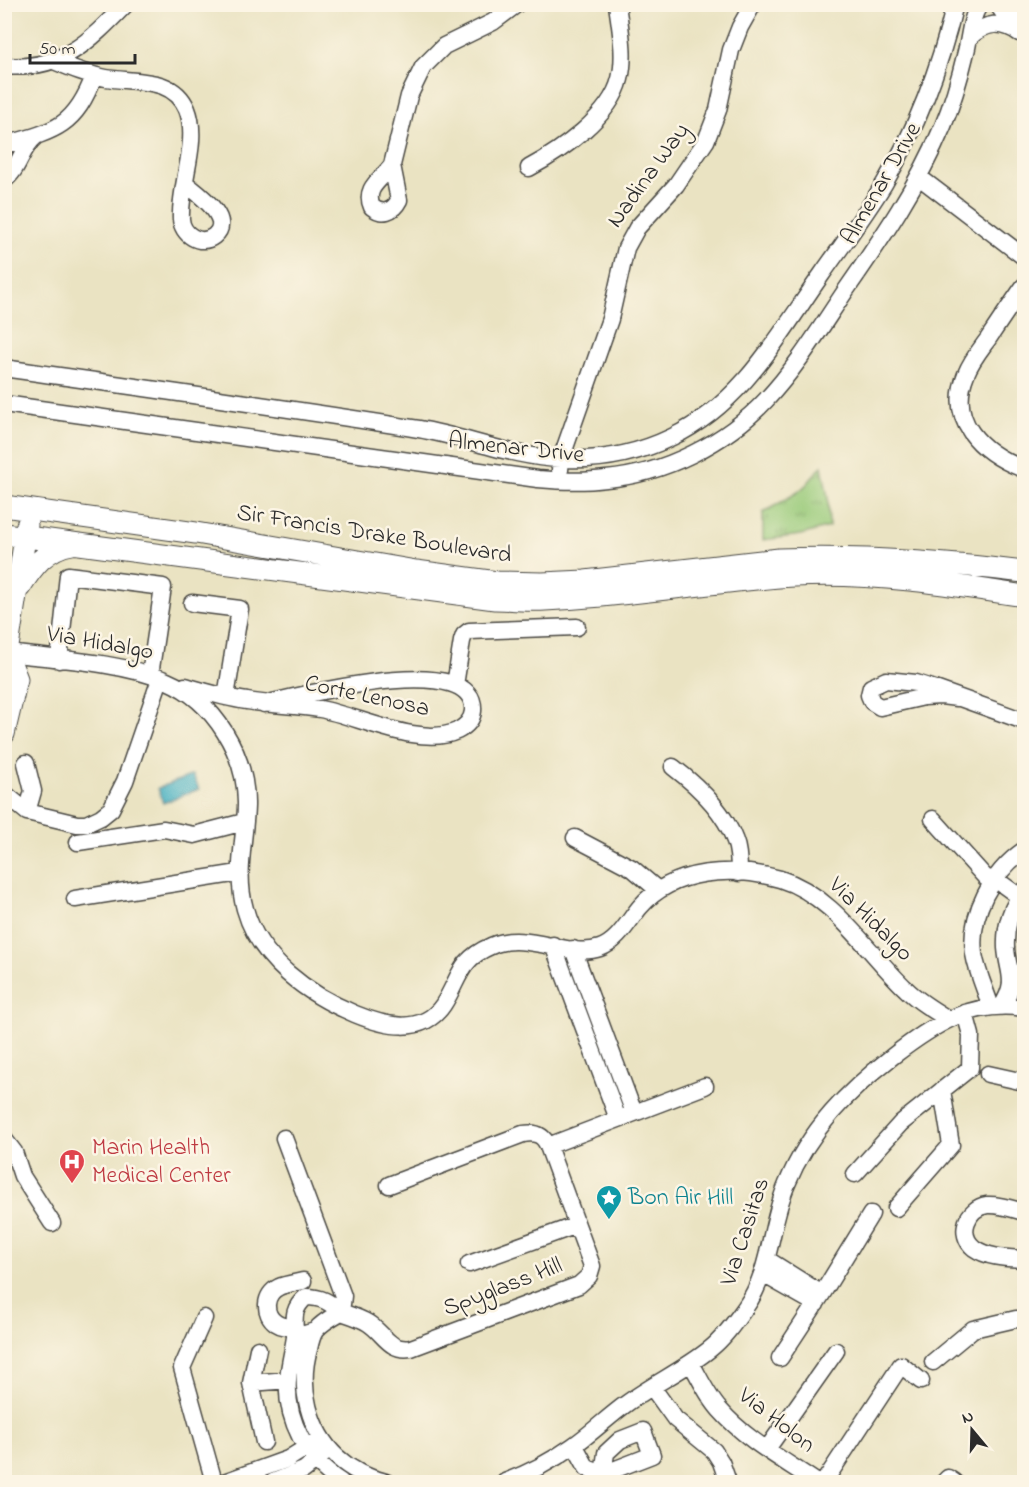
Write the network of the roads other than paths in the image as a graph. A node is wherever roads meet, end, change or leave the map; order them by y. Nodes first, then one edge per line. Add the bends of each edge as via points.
1 (126, 4) edge
2 (518, 4) edge
3 (616, 4) edge
4 (753, 4) edge
5 (955, 4) edge
6 (980, 4) edge
7 (997, 4) edge
8 (1015, 4) edge
9 (1024, 15) edge
10 (1022, 37) edge
11 (969, 38) junction
12 (54, 61) junction
13 (4, 66) edge
14 (94, 76) junction
15 (34, 137) junction
16 (4, 145) edge
17 (392, 165) dead end
18 (529, 168) dead end
19 (919, 177) junction
20 (4, 180) edge
21 (185, 183) dead end
22 (1024, 257) edge
23 (1024, 286) edge
24 (4, 368) edge
25 (4, 404) edge
26 (561, 459) junction
27 (1021, 468) dead end
28 (558, 480) junction
29 (4, 506) edge
30 (29, 509) junction
31 (15, 535) edge
32 (78, 544) junction
33 (1024, 572) edge
34 (16, 593) junction
35 (1024, 596) edge
36 (192, 603) dead end
37 (577, 627) dead end
38 (6, 654) edge
39 (59, 660) junction
40 (159, 678) junction
41 (455, 685) junction
42 (9, 694) edge
43 (226, 697) junction
44 (957, 698) dead end
45 (264, 704) junction
46 (1024, 721) edge
47 (4, 734) edge
48 (26, 763) dead end
49 (673, 767) dead end
50 (4, 793) edge
51 (27, 812) junction
52 (933, 819) dead end
53 (244, 822) junction
54 (574, 838) dead end
55 (78, 842) dead end
56 (1024, 850) edge
57 (239, 873) junction
58 (739, 873) junction
59 (995, 879) junction
60 (658, 890) junction
61 (1022, 894) edge
62 (75, 899) dead end
63 (553, 945) junction
64 (573, 949) junction
65 (1011, 968) junction
66 (1024, 987) edge
67 (997, 1006) junction
68 (1024, 1008) edge
69 (965, 1012) junction
70 (948, 1019) junction
71 (988, 1074) dead end
72 (1024, 1082) edge
73 (705, 1086) dead end
74 (942, 1090) junction
75 (634, 1113) junction
76 (618, 1119) junction
77 (284, 1138) dead end
78 (4, 1139) edge
79 (548, 1146) junction
80 (855, 1174) dead end
81 (389, 1185) dead end
82 (896, 1208) dead end
83 (1024, 1212) edge
84 (871, 1214) dead end
85 (52, 1223) dead end
86 (577, 1225) junction
87 (1024, 1259) edge
88 (469, 1264) dead end
89 (766, 1267) junction
90 (303, 1281) dead end
91 (819, 1299) junction
92 (341, 1312) junction
93 (204, 1318) dead end
94 (1024, 1320) edge
95 (315, 1331) junction
96 (295, 1332) junction
97 (258, 1349) dead end
98 (836, 1351) dead end
99 (780, 1358) dead end
100 (933, 1362) dead end
101 (691, 1363) junction
102 (288, 1380) junction
103 (921, 1382) dead end
104 (251, 1383) junction
105 (652, 1387) junction
106 (264, 1442) dead end
107 (325, 1444) junction
108 (574, 1446) junction
109 (767, 1449) junction
110 (311, 1455) junction
111 (603, 1474) dead end
112 (214, 1482) edge
113 (224, 1482) edge
114 (273, 1482) edge
115 (340, 1482) edge
116 (386, 1482) edge
117 (505, 1482) edge
118 (728, 1482) edge
119 (816, 1482) edge
120 (824, 1482) edge
121 (944, 1482) edge
122 (954, 1482) edge

1 - 12 street via 87,42
2 - 17 street via 493,22 451,42 427,62 409,96
3 - 18 street via 622,65 613,97 575,136
4 - 26 street, Nadina Way via 730,50 718,110 706,141 676,185 637,228 626,248 610,319
5 - 26 street, Almenar Drive via 926,99 885,182 747,380 712,413 663,441 615,456
6 - 11 street, Almenar Drive
7 - 10 street
8 - 9 street
10 - 11 street via 998,23
11 - 19 street, Almenar Drive via 949,111
12 - 13 street
12 - 14 street
14 - 15 street via 76,113
14 - 21 street via 157,83 179,96 188,112 190,129
15 - 16 street
15 - 20 street
19 - 22 street
19 - 28 street, Almenar Drive via 889,228 795,365 745,420 701,449 657,468 607,479
23 - 27 street via 969,368 961,399 966,422 978,442
24 - 26 street, Almenar Drive via 416,428 528,456
25 - 28 street, Almenar Drive
26 - 28 street, Nadina Way
29 - 30 main road, Sir Francis Drake Boulevard
30 - 31 main road
30 - 33 main road, Sir Francis Drake Boulevard via 497,582 585,581 825,557
31 - 32 main road, Sir Francis Drake Boulevard
31 - 34 main road
32 - 34 main road via 64,545 45,555
32 - 35 main road, Sir Francis Drake Boulevard via 495,599 586,598 741,580 827,576 916,580
34 - 38 main road
36 - 43 street via 240,609
37 - 41 street via 469,631 462,641
38 - 39 street, Via Hidalgo
38 - 42 main road via 17,679
39 - 40 street, Via Hidalgo via 126,669
39 - 40 street via 68,575 163,587
40 - 43 street, Corte Lenosa
40 - 51 street via 126,781 111,809 87,824
40 - 53 street, Via Hidalgo via 202,703 228,739 245,783
41 - 45 street, Corte Lenosa via 423,679 391,680
41 - 45 street, Corte Lenosa via 471,698 474,709 466,726 441,735 415,734 322,710
42 - 47 main road
43 - 45 street, Corte Lenosa
44 - 46 street
48 - 51 street via 33,790
49 - 58 street via 704,793 731,830
50 - 51 street
52 - 59 street via 986,878
53 - 55 street via 194,835 164,829
53 - 57 street, Via Hidalgo
54 - 60 street via 632,868
56 - 59 street
57 - 62 street
57 - 63 street, Via Hidalgo via 245,911 253,931 280,966 328,1001 375,1022 413,1025 430,1018 443,1005 468,961 495,944 512,941
58 - 60 street, Via Hidalgo via 694,875
58 - 70 street, Via Hidalgo via 779,879 816,896 907,990
59 - 61 street
59 - 67 street via 980,907 974,951 977,968
60 - 64 street, Via Hidalgo via 609,943 598,949
61 - 65 street via 1007,930
63 - 64 street, Via Hidalgo
63 - 76 street
64 - 75 street
65 - 66 street
65 - 67 street via 1011,984
67 - 68 street, Via Casitas
67 - 69 street, Via Casitas
69 - 70 street, Via Casitas
69 - 74 street via 971,1035 970,1068
70 - 89 street, Via Casitas via 866,1077 820,1127 802,1152 786,1186
71 - 72 street
73 - 75 street
74 - 80 street via 901,1123
74 - 82 street via 951,1145
75 - 76 street
76 - 79 street
77 - 92 street via 342,1296
78 - 85 street via 14,1152 21,1176
79 - 81 street via 538,1134 523,1134
79 - 86 street, Spyglass Hill
83 - 87 street via 992,1205 982,1207 970,1215 965,1228 976,1249 992,1256
84 - 91 street
86 - 88 street
86 - 92 street, Spyglass Hill via 592,1266 583,1283 411,1348 401,1350 393,1346 367,1322
89 - 91 street
89 - 101 street, Via Casitas via 748,1305 730,1329
90 - 96 street via 279,1287 267,1302 271,1318
91 - 99 street
92 - 95 street
92 - 96 street, Spyglass Hill via 328,1301 306,1296 297,1304
93 - 112 street via 182,1368
94 - 100 street via 973,1329
95 - 96 street
95 - 107 street via 305,1365 306,1388 311,1416
96 - 102 street
97 - 104 street
98 - 109 street
101 - 105 street, Via Casitas
101 - 109 street, Via Holon via 718,1408
102 - 104 street
102 - 110 street via 293,1419
103 - 120 street via 901,1365
104 - 106 street
105 - 108 street, Via Casitas
105 - 118 street via 675,1419 714,1450
107 - 110 street
107 - 116 street via 346,1465
108 - 111 street via 587,1468
108 - 117 street, Via Casitas
109 - 119 street, Via Holon
110 - 113 street
110 - 114 street via 298,1473
110 - 115 street
121 - 122 street via 948,1478

